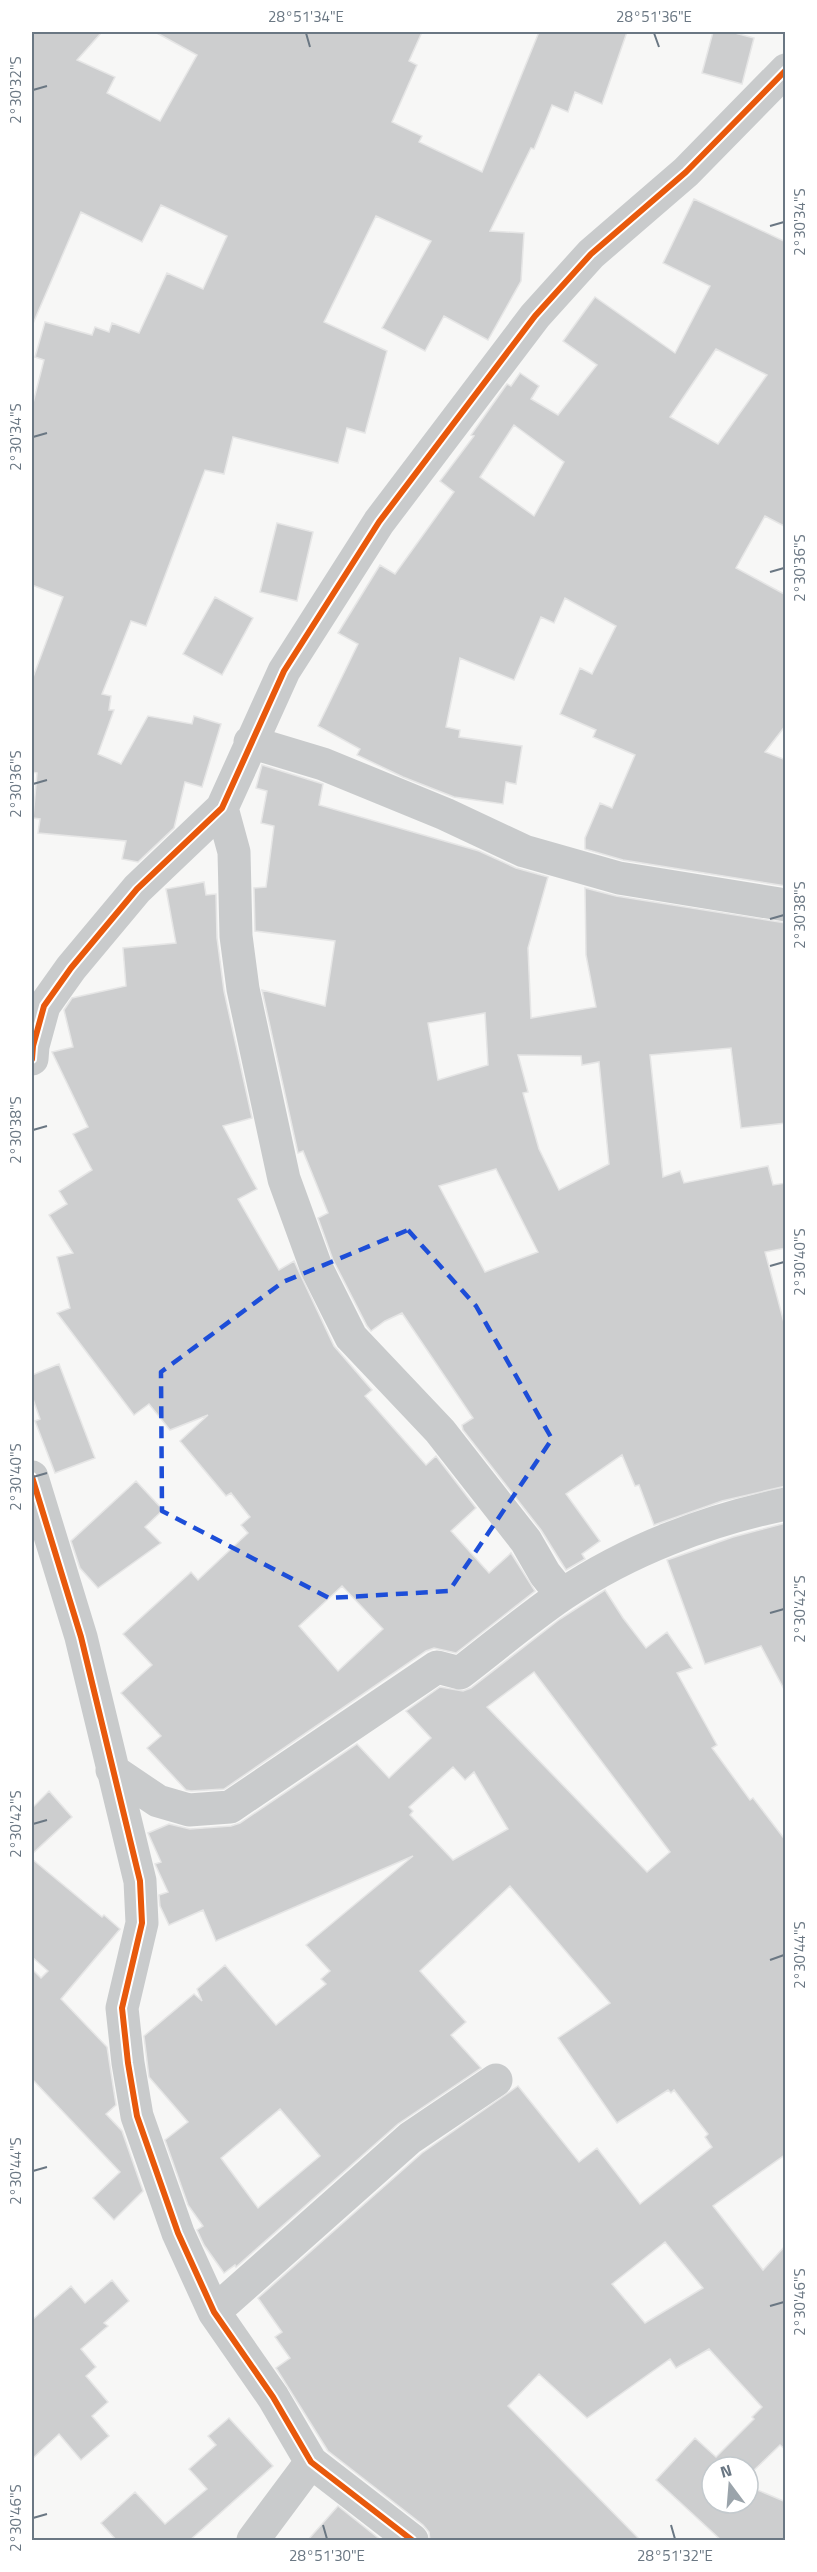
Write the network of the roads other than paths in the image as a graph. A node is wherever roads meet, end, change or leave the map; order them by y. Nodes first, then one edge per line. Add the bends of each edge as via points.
1 (786, 70) edge
2 (250, 742) junction
3 (222, 808) junction
4 (786, 905) edge
5 (32, 1059) edge
6 (32, 1477) edge
7 (786, 1504) edge
8 (562, 1595) junction
9 (112, 1770) junction
10 (496, 2080) dead end
11 (214, 2312) junction
12 (311, 2462) junction
13 (253, 2541) edge
14 (412, 2541) edge

1 - 2 street via 686,172 591,254 535,316 379,522 284,671
2 - 3 street
2 - 4 street via 323,764 524,851 619,878
3 - 5 street via 137,889 71,968 44,1006
3 - 8 street via 234,852 243,989 284,1179 316,1268 351,1337 440,1431 526,1541
6 - 9 street via 81,1637
7 - 8 street via 696,1528 604,1569
8 - 9 street via 460,1672 437,1666 230,1807 189,1810 158,1801
9 - 11 street via 140,1881 142,1923 122,2008 137,2116 178,2233
10 - 11 street via 410,2138
11 - 12 street via 273,2397
12 - 13 street
12 - 14 street

